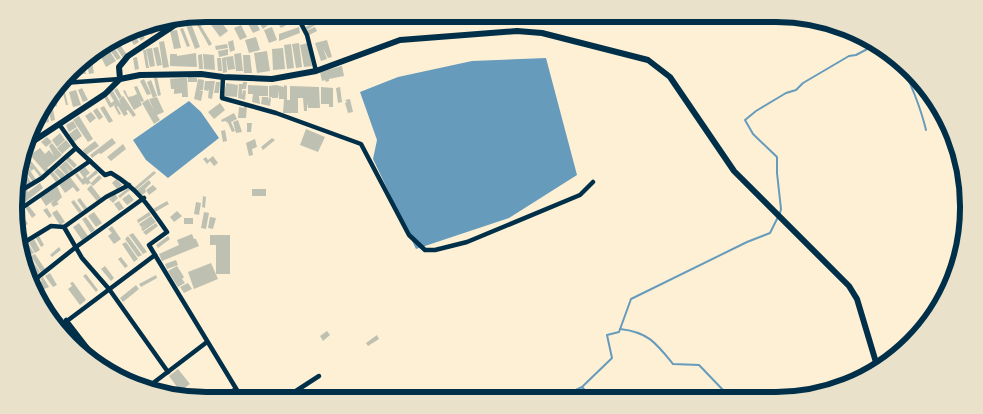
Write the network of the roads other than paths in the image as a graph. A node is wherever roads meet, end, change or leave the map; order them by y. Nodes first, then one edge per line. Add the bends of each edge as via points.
1 (300, 22) edge
2 (174, 25) edge
3 (316, 71) junction
4 (223, 77) junction
5 (120, 78) junction
6 (72, 81) edge
7 (58, 124) junction
8 (36, 139) edge
9 (76, 148) junction
10 (90, 161) junction
11 (593, 182) dead end
12 (129, 185) junction
13 (23, 189) edge
14 (144, 198) junction
15 (22, 208) edge
16 (64, 227) junction
17 (26, 241) edge
18 (76, 247) junction
19 (155, 255) junction
20 (37, 278) edge
21 (109, 289) junction
22 (66, 320) junction
23 (63, 323) edge
24 (207, 342) junction
25 (87, 348) edge
26 (876, 362) edge
27 (168, 372) junction
28 (319, 376) dead end
29 (153, 383) edge
30 (236, 389) junction
31 (231, 392) edge
32 (238, 392) edge
33 (294, 392) edge

1 - 3 street
2 - 5 main road via 128,56 119,67
3 - 4 main road via 272,79
3 - 26 main road via 400,40 516,31 542,33 648,60 670,77 734,171 849,286 857,299
4 - 5 main road via 201,74
4 - 11 street via 222,98 276,113 361,144 409,235 425,250 467,242 580,195
5 - 6 street
5 - 7 main road via 105,94
7 - 8 main road
7 - 9 street
9 - 10 street
9 - 13 street via 42,178
10 - 12 street via 105,175 110,173
10 - 15 street
12 - 14 street
12 - 16 street
14 - 18 street
14 - 19 street via 167,232 149,245
16 - 17 street via 51,226
16 - 18 street
18 - 20 street
18 - 21 street
19 - 21 street
19 - 24 street
21 - 22 street
21 - 27 street
22 - 23 street
22 - 25 street
24 - 27 street
24 - 30 street
27 - 29 street
28 - 33 street
30 - 31 street
30 - 32 street

